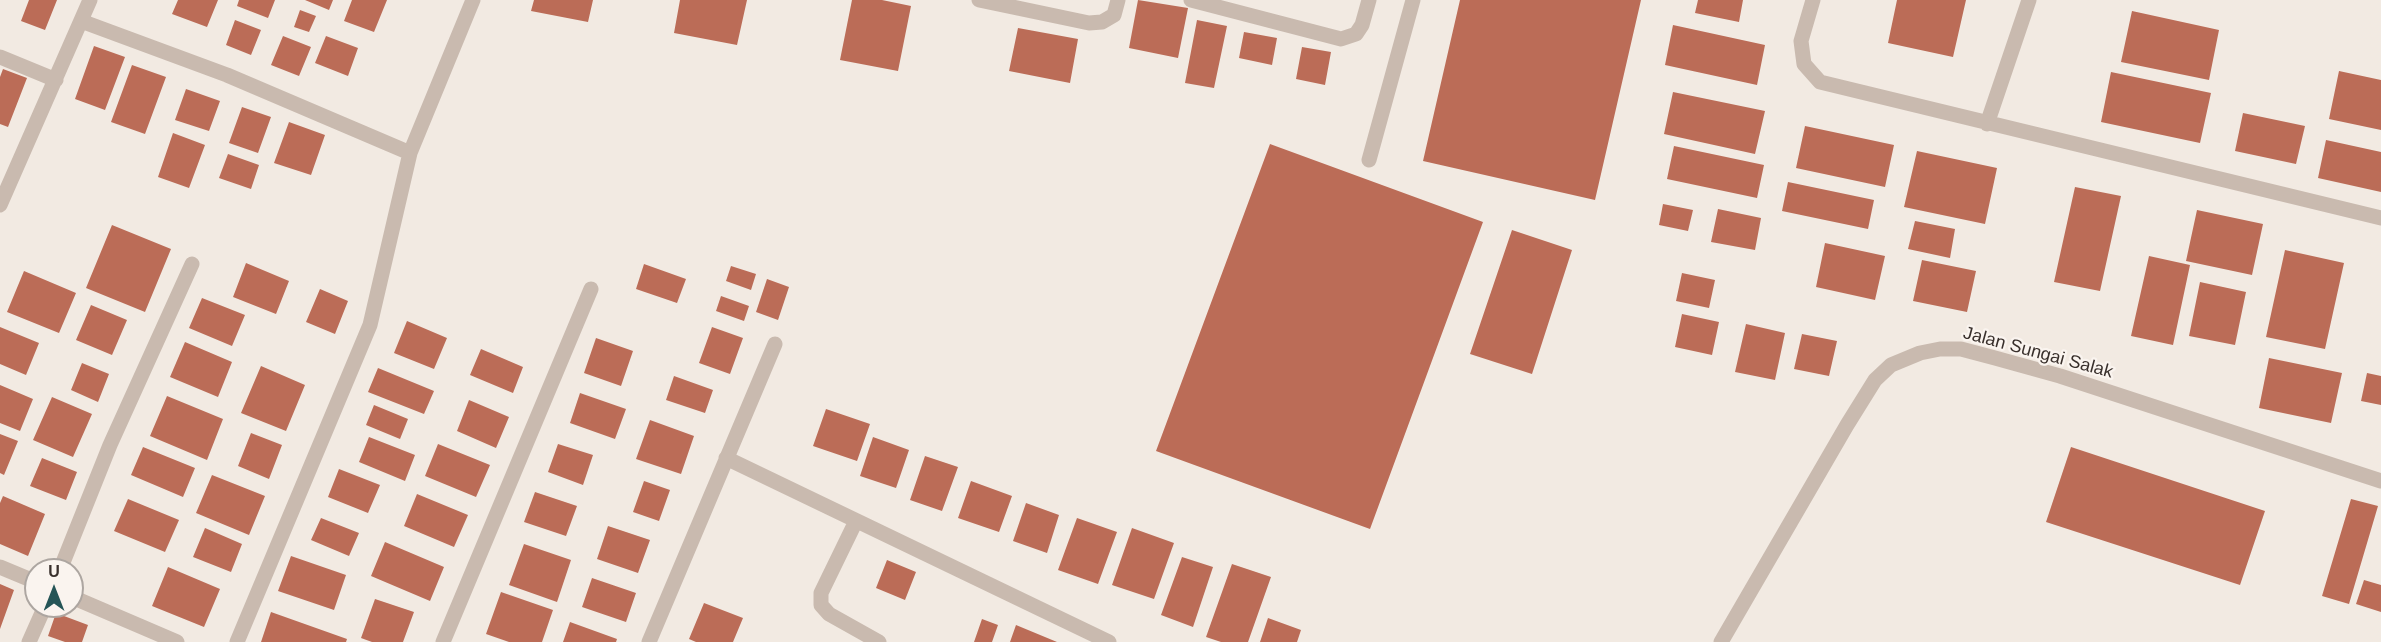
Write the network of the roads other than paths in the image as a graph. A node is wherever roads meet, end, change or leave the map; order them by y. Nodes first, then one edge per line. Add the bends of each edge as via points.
1 (90, 0) edge
2 (473, 0) edge
3 (979, 0) edge
4 (1118, 0) edge
5 (1191, 0) edge
6 (1369, 0) edge
7 (1413, 0) edge
8 (1813, 0) edge
9 (2029, 0) edge
10 (81, 21) junction
11 (0, 57) edge
12 (56, 81) junction
13 (1987, 124) junction
14 (410, 153) junction
15 (1369, 160) dead end
16 (0, 205) edge
17 (2381, 218) edge
18 (192, 264) dead end
19 (591, 289) dead end
20 (774, 344) dead end
21 (726, 458) junction
22 (2381, 481) edge
23 (856, 521) junction
24 (65, 558) edge
25 (0, 567) edge
26 (24, 577) edge
27 (84, 602) edge
28 (40, 618) edge
29 (29, 642) edge
30 (177, 642) edge
31 (237, 642) edge
32 (443, 642) edge
33 (649, 642) edge
34 (879, 642) edge
35 (1109, 642) edge
36 (1721, 642) edge

1 - 10 street
2 - 14 street
3 - 4 street via 1089,23 1102,22 1114,15
5 - 6 street via 1341,39 1356,34
7 - 15 street
8 - 13 street via 1801,41 1804,64 1820,82
9 - 13 street
10 - 12 street
10 - 14 street via 227,75
11 - 12 street
12 - 16 street
13 - 17 street
14 - 31 street via 370,325
18 - 24 street via 110,446
19 - 32 street
20 - 21 street
21 - 23 street
21 - 33 street
22 - 36 street, Jalan Sungai Salak via 2060,376 1961,349 1920,353 1891,365 1875,380
23 - 34 street via 821,592 821,605 829,614
23 - 35 street
25 - 26 street
27 - 30 street
28 - 29 street

